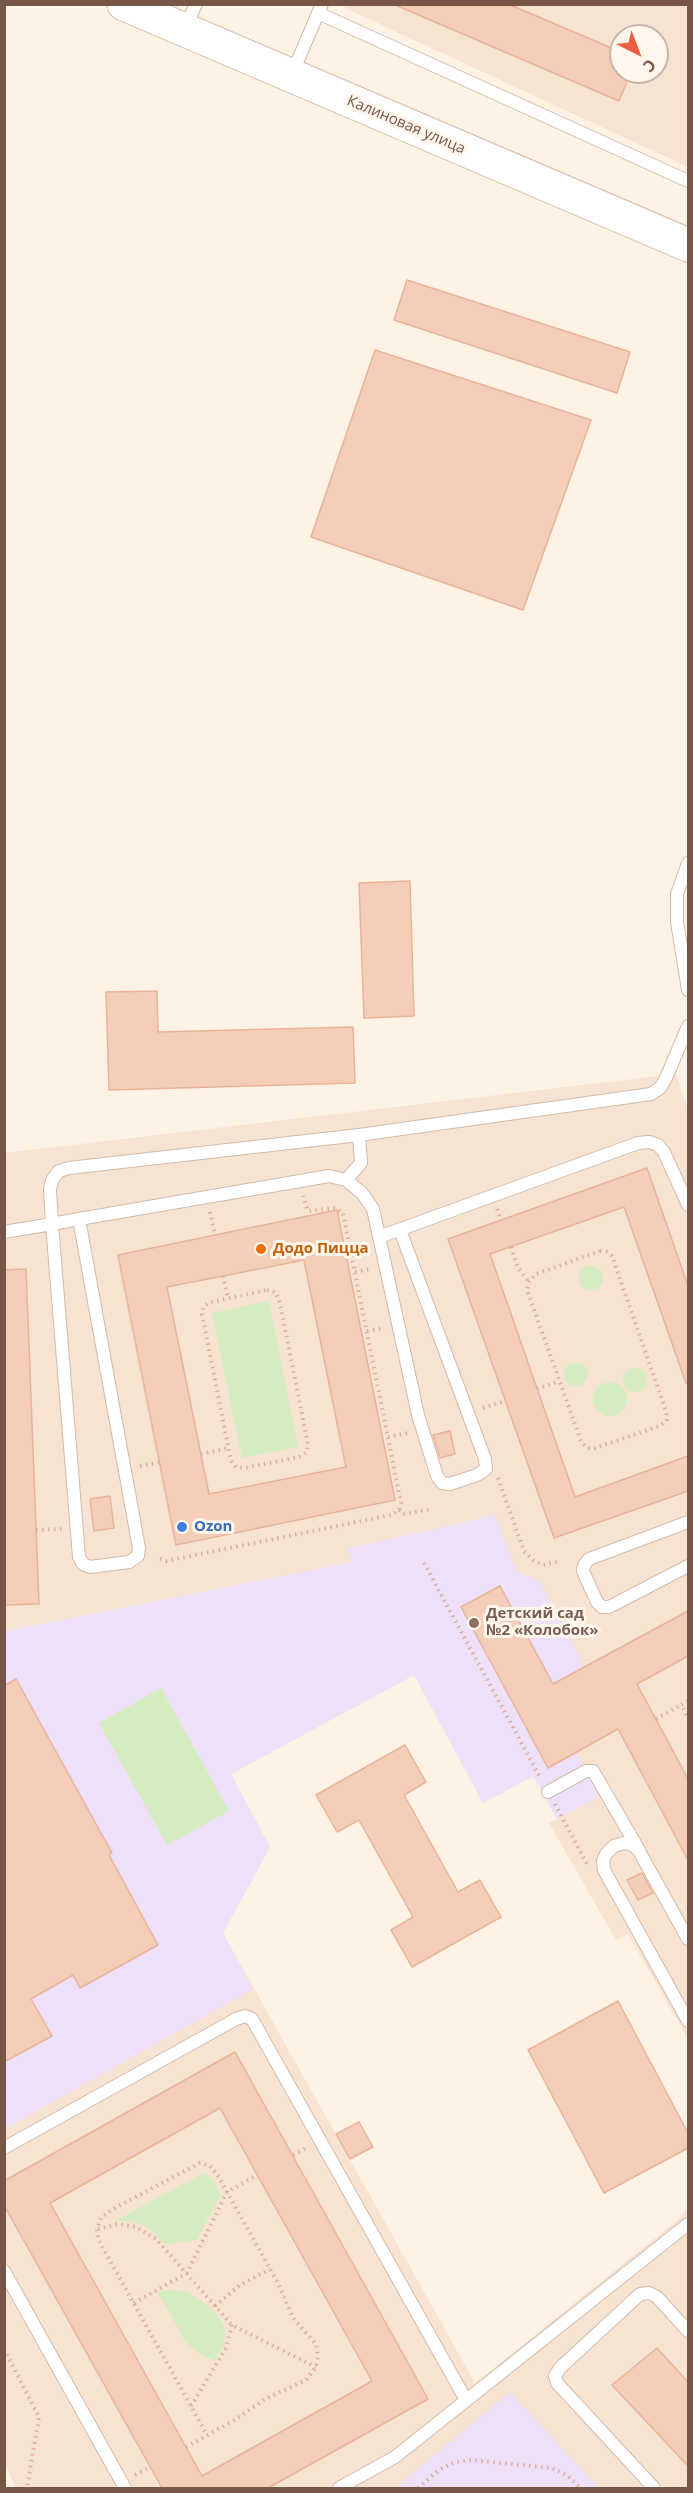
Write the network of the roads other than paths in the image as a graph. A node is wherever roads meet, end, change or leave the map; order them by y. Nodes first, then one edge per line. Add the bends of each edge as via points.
1 (124, 4) edge
2 (320, 9) edge
3 (190, 17) edge
4 (291, 75) junction
5 (688, 181) edge
6 (688, 245) edge
7 (688, 863) edge
8 (688, 990) edge
9 (688, 1026) edge
10 (359, 1135) junction
11 (346, 1180) junction
12 (688, 1205) edge
13 (79, 1219) junction
14 (52, 1224) junction
15 (400, 1230) junction
16 (4, 1232) edge
17 (379, 1237) junction
18 (688, 1522) edge
19 (688, 1566) edge
20 (548, 1792) road end
21 (639, 1851) junction
22 (688, 1940) edge
23 (688, 2021) edge
24 (4, 2148) edge
25 (688, 2224) edge
26 (4, 2271) edge
27 (688, 2331) edge
28 (466, 2400) junction
29 (125, 2488) edge
30 (339, 2488) edge
31 (654, 2488) edge

1 - 3 street, Калиновая улица
2 - 4 lane
2 - 5 lane
3 - 4 street, Калиновая улица
4 - 6 street, Калиновая улица
7 - 8 lane via 677,894 677,922
9 - 10 lane via 666,1078 651,1094
10 - 11 lane via 361,1163
10 - 14 lane via 69,1168 59,1171 52,1180
11 - 13 lane via 329,1176
11 - 17 lane via 373,1209
12 - 15 lane via 664,1152 649,1142
13 - 14 lane
13 - 14 lane via 137,1536 138,1556 129,1562 90,1567 79,1557
14 - 16 lane
15 - 17 lane
15 - 17 lane via 485,1459 486,1468 477,1475 450,1484 442,1483 437,1476 418,1415
18 - 19 lane via 589,1559 583,1571 597,1602 609,1607
20 - 21 lane via 586,1771 594,1771
21 - 22 lane
21 - 23 lane via 624,1843 614,1846 603,1861
24 - 28 lane via 236,2019 252,2019
25 - 28 lane
26 - 29 lane
27 - 31 lane via 657,2297 640,2294 555,2376 557,2383
28 - 30 lane via 395,2457

